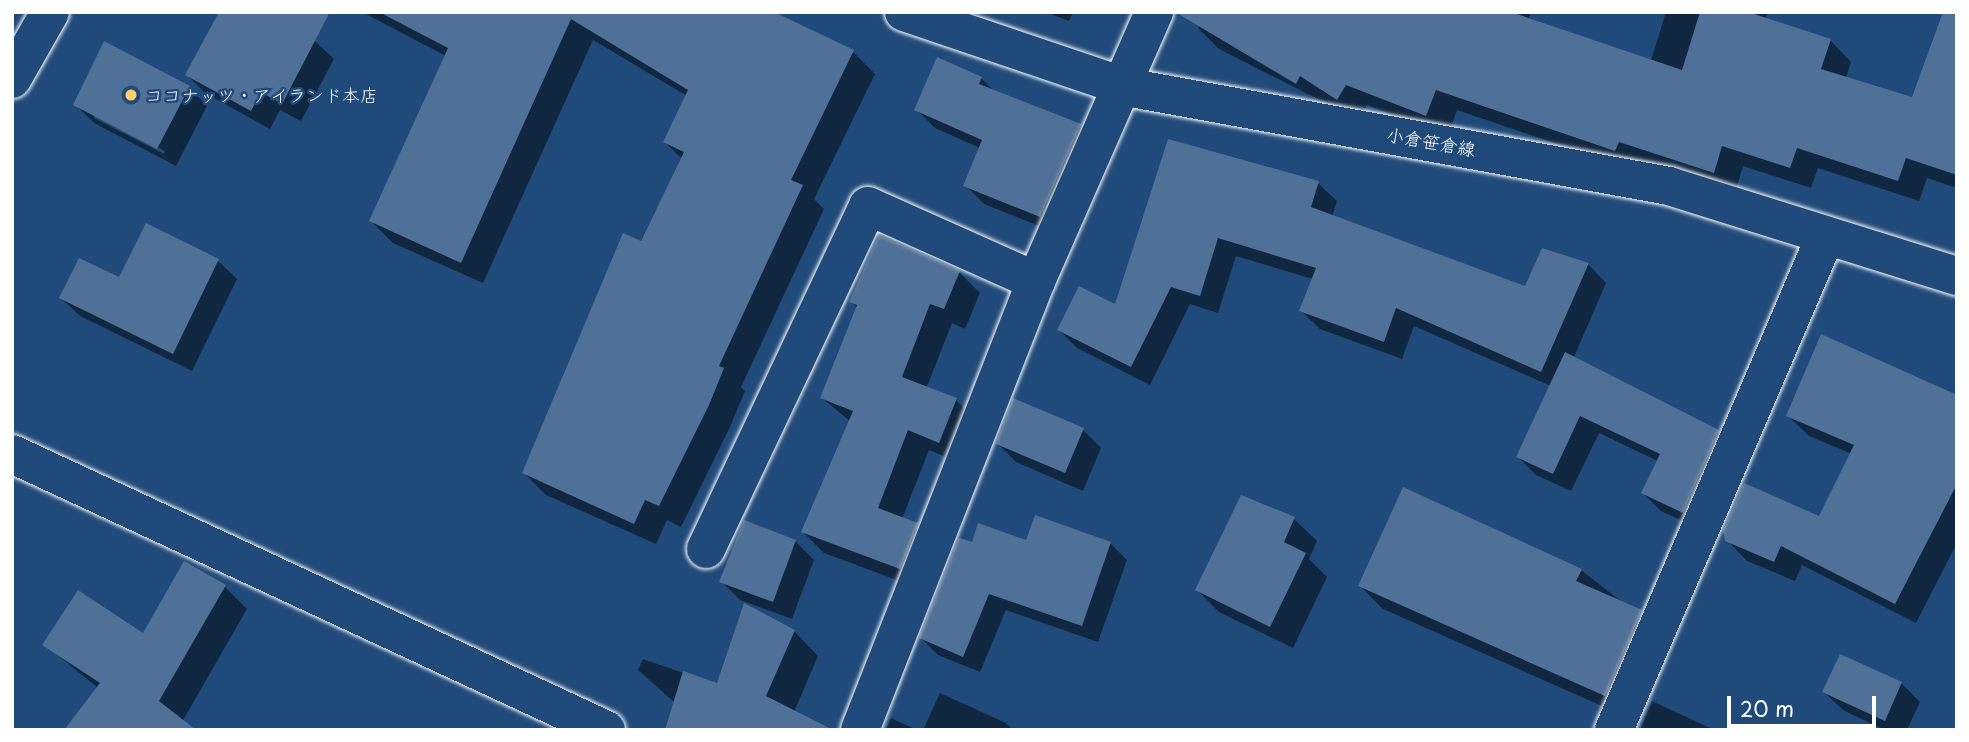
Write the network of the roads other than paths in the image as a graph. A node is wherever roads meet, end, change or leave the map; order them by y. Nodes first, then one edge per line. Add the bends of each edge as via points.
1 (50, 12) edge
2 (904, 12) edge
3 (1154, 12) edge
4 (12, 79) edge
5 (1126, 87) junction
6 (1826, 235) junction
7 (1957, 275) edge
8 (1036, 281) junction
9 (12, 454) edge
10 (706, 549) dead end
11 (606, 730) edge
12 (860, 730) edge
13 (1614, 730) edge

1 - 4 main road
2 - 5 main road, 小倉笹倉線
3 - 5 main road
5 - 6 main road, 小倉笹倉線 via 1669,186
5 - 8 main road
6 - 7 main road, 小倉笹倉線
6 - 13 main road
8 - 10 main road via 867,206
8 - 12 main road
9 - 11 main road

